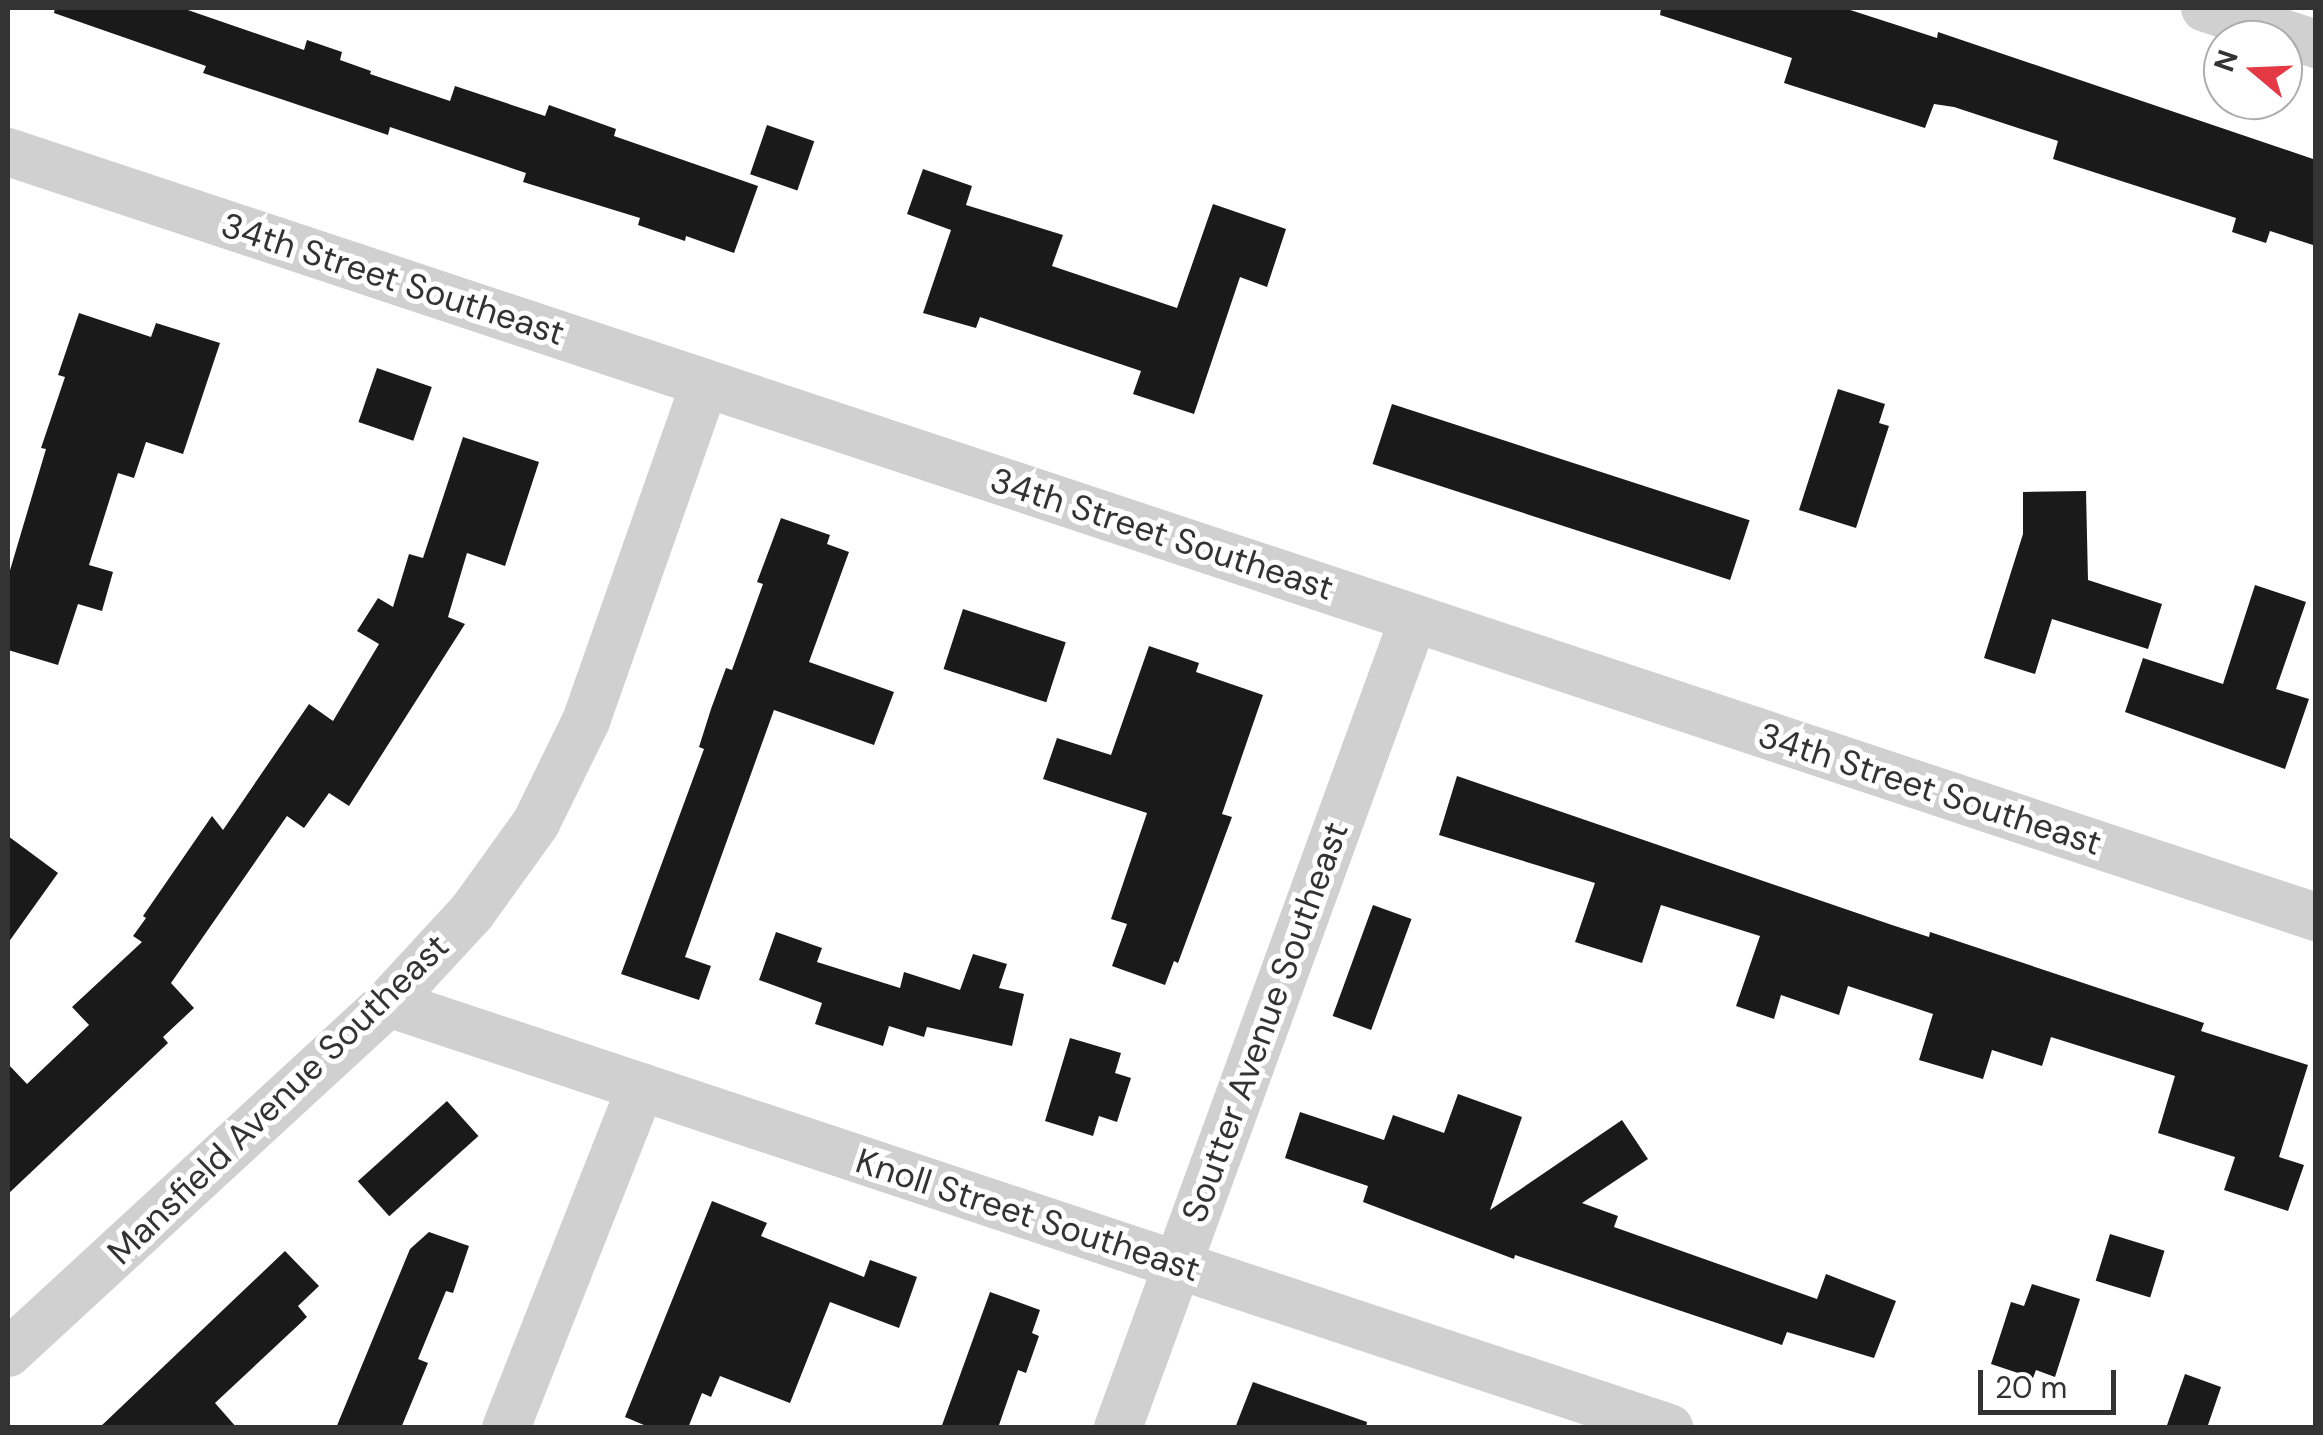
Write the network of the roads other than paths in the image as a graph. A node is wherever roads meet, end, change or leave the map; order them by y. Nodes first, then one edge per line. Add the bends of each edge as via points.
1 (2204, 8) edge
2 (2316, 44) edge
3 (8, 152) edge
4 (705, 383) junction
5 (1414, 618) junction
6 (2316, 916) edge
7 (388, 1003) junction
8 (642, 1087) junction
9 (1176, 1263) junction
10 (8, 1353) edge
11 (506, 1428) edge
12 (1118, 1428) edge
13 (1668, 1428) edge

1 - 2 street
3 - 4 street, 34th Street Southeast
4 - 5 street, 34th Street Southeast
4 - 7 street, Mansfield Avenue Southeast via 586,720 536,823 472,912
5 - 6 street, 34th Street Southeast
5 - 9 street, Soutter Avenue Southeast
7 - 8 street, Knoll Street Southeast
7 - 10 street, Mansfield Avenue Southeast
8 - 9 street, Knoll Street Southeast
8 - 11 street
9 - 12 street, Soutter Avenue Southeast
9 - 13 street, Knoll Street Southeast

